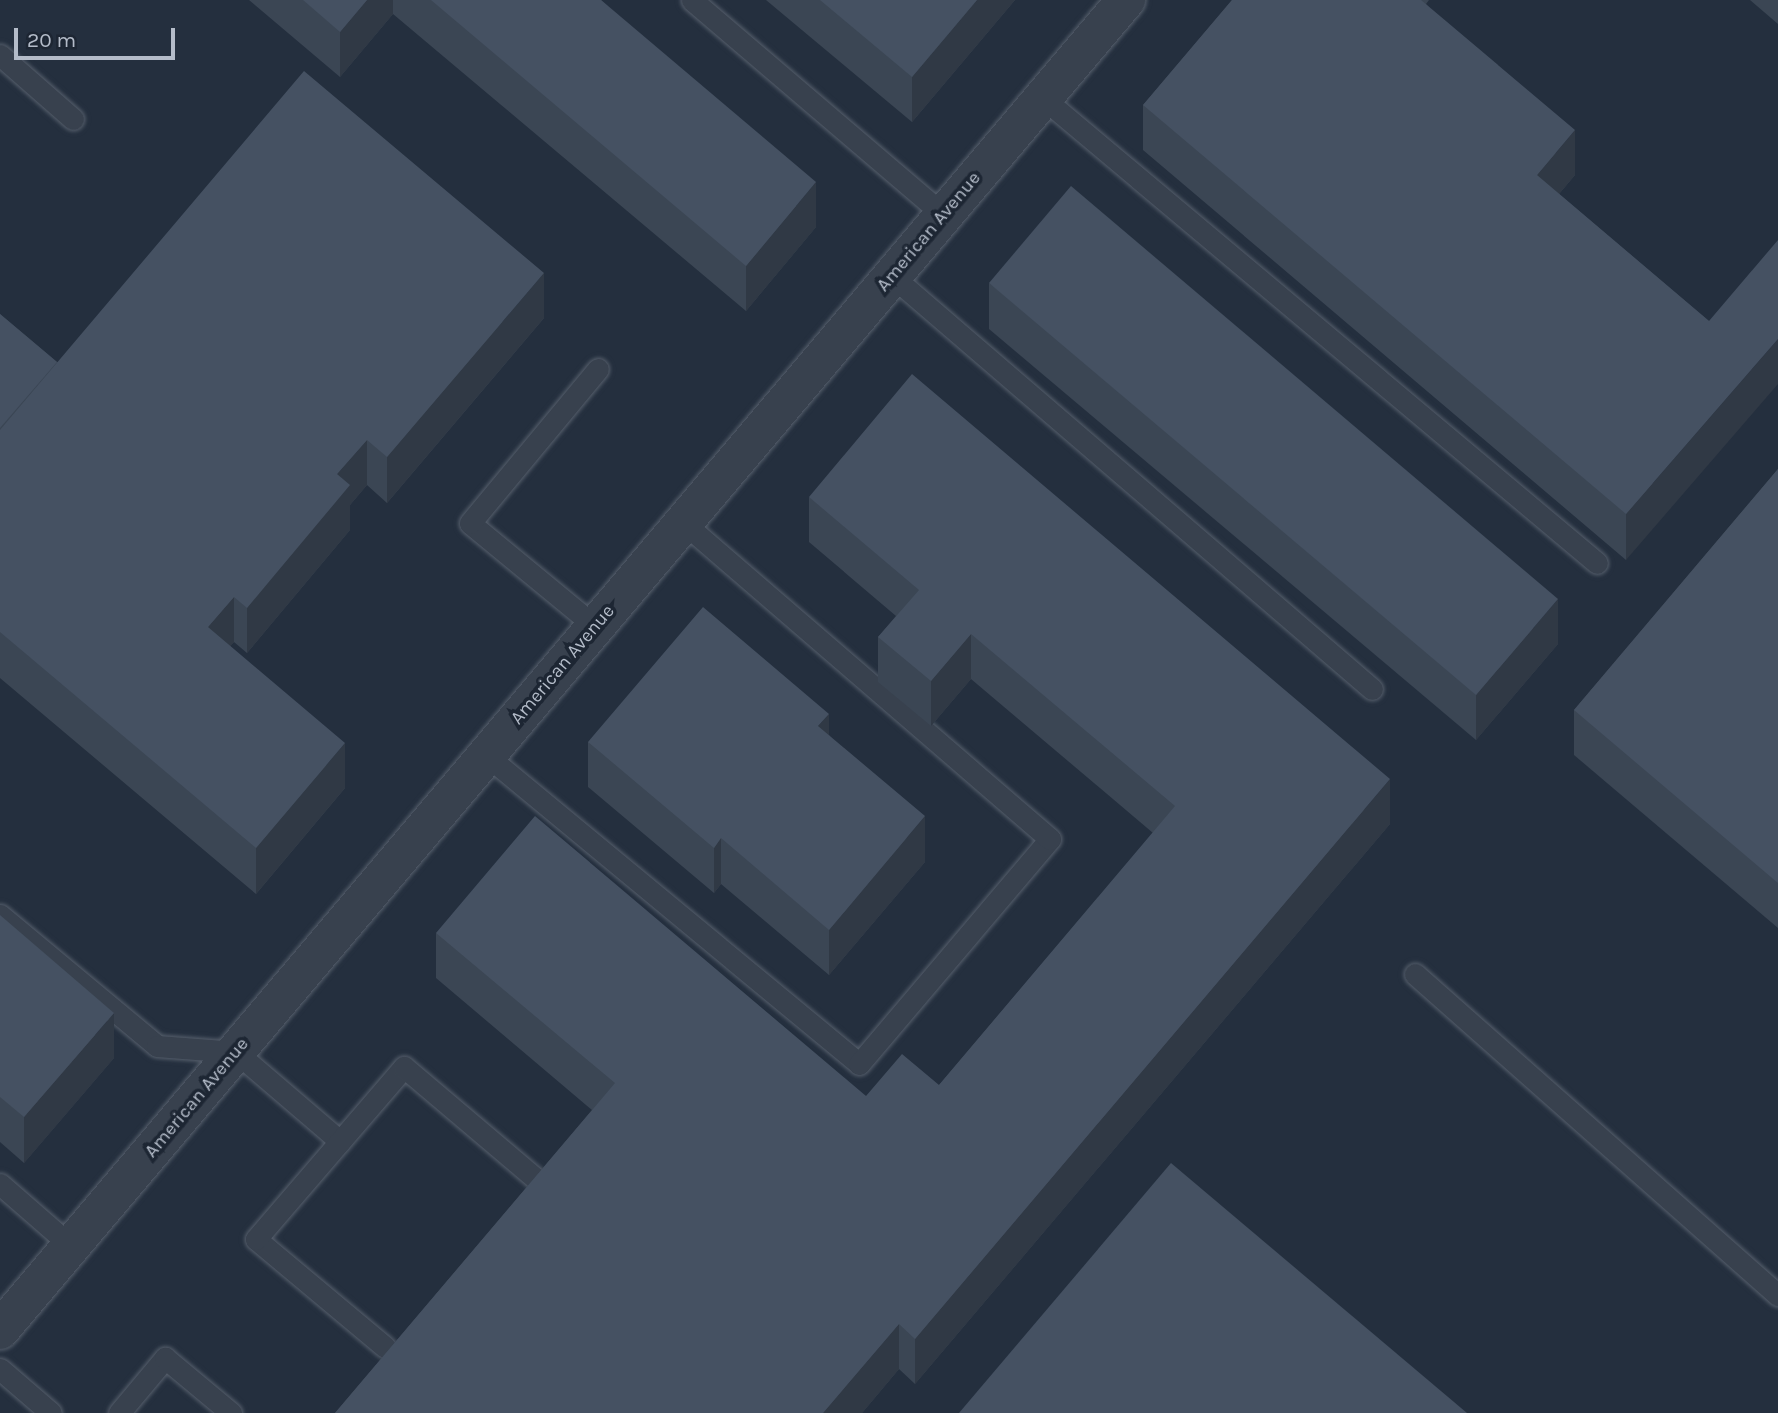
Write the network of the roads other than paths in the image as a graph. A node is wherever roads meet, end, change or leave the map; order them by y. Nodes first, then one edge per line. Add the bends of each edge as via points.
1 (692, 0) edge
2 (1126, 0) edge
3 (0, 55) edge
4 (1043, 98) junction
5 (73, 119) dead end
6 (944, 215) junction
7 (892, 276) junction
8 (598, 369) dead end
9 (684, 523) junction
10 (1597, 563) dead end
11 (596, 627) junction
12 (1372, 689) dead end
13 (486, 755) junction
14 (0, 915) edge
15 (1415, 974) dead end
16 (236, 1052) junction
17 (340, 1141) junction
18 (0, 1184) edge
19 (542, 1184) edge
20 (71, 1246) junction
21 (1778, 1295) edge
22 (0, 1330) edge
23 (385, 1347) dead end
24 (0, 1369) edge
25 (51, 1413) edge
26 (119, 1413) edge
27 (231, 1413) edge

1 - 6 lane
2 - 4 street, American Avenue
3 - 5 lane
4 - 6 street, American Avenue
4 - 10 lane
6 - 7 street, American Avenue
7 - 9 street, American Avenue
7 - 12 lane
8 - 11 lane via 470,523
9 - 11 street, American Avenue
9 - 13 lane via 1050,839 859,1064
11 - 13 street, American Avenue
13 - 16 street, American Avenue
14 - 16 lane via 157,1046
15 - 21 lane
16 - 17 lane
16 - 20 street, American Avenue
17 - 19 lane via 404,1067
17 - 23 lane via 256,1239
18 - 20 lane
20 - 22 street, American Avenue
24 - 25 lane
26 - 27 lane via 165,1358

